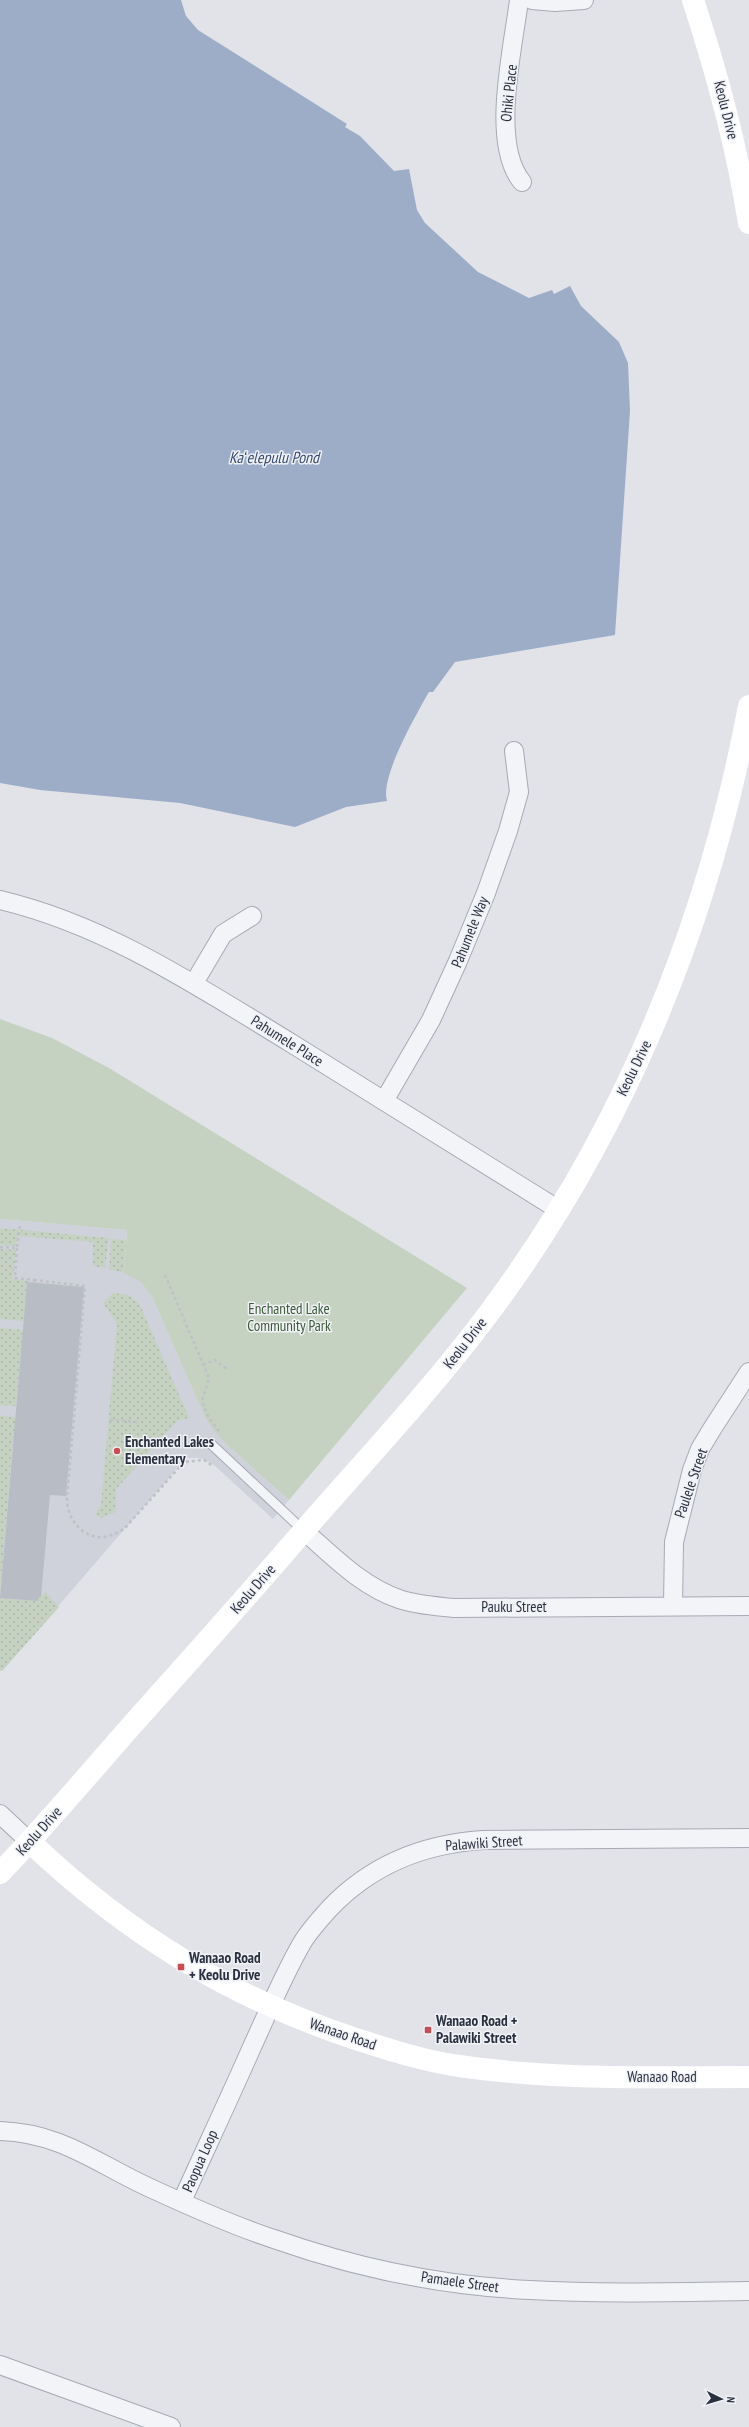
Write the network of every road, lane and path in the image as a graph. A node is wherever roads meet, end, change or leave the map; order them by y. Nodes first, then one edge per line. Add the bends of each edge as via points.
1 (519, 0) edge
2 (532, 0) edge
3 (584, 0) edge
4 (693, 0) edge
5 (522, 182) dead end
6 (749, 223) edge
7 (749, 706) edge
8 (514, 751) dead end
9 (0, 900) edge
10 (252, 916) dead end
11 (194, 983) junction
12 (384, 1101) junction
13 (559, 1210) junction
14 (20, 1224) dead end
15 (0, 1247) edge
16 (17, 1248) junction
17 (165, 1275) dead end
18 (203, 1365) junction
19 (226, 1369) dead end
20 (749, 1372) edge
21 (110, 1420) dead end
22 (140, 1422) dead end
23 (222, 1436) dead end
24 (210, 1443) dead end
25 (217, 1470) dead end
26 (304, 1531) junction
27 (673, 1606) junction
28 (749, 1606) edge
29 (0, 1814) edge
30 (749, 1838) edge
31 (30, 1842) junction
32 (0, 1873) edge
33 (270, 2007) junction
34 (749, 2077) edge
35 (0, 2131) edge
36 (182, 2202) junction
37 (749, 2291) edge
38 (0, 2365) edge
39 (171, 2427) edge

1 - 5 street, Ohiki Place via 506,105 505,134 509,158
2 - 3 street
4 - 6 main road, Keolu Drive via 730,126
7 - 13 main road, Keolu Drive via 725,817 696,918 677,970 633,1073
8 - 12 street, Pahumele Way via 519,792 486,893 431,1020
9 - 11 street, Pahumele Place via 46,913 98,933
10 - 11 street via 223,934
11 - 12 street, Pahumele Place
12 - 13 street, Pahumele Place
13 - 26 main road, Keolu Drive via 505,1292 451,1362 405,1418
14 - 16 path
15 - 16 path
16 - 25 path via 15,1278 85,1286 66,1499 67,1511 77,1527 94,1536 115,1534 125,1528 184,1462 204,1460
17 - 18 path
18 - 19 path via 215,1360
18 - 23 path via 209,1378 202,1401 208,1416
20 - 27 street, Paulele Street via 700,1449 692,1470 674,1542
21 - 22 path
24 - 26 lane
26 - 27 street, Pauku Street via 345,1567 373,1587 399,1599 425,1605 454,1608
26 - 31 main road, Keolu Drive
27 - 28 street, Pauku Street
29 - 31 street, Wanaao Road
30 - 33 street, Palawiki Street via 483,1840 453,1842 422,1850 388,1864 342,1896 302,1942
31 - 32 main road, Keolu Drive
31 - 33 main road, Wanaao Road via 54,1865 138,1933 212,1978
33 - 34 main road, Wanaao Road via 384,2049 458,2066 556,2075
33 - 36 street, Paopua Loop
35 - 36 street, Paopua Loop via 53,2139
36 - 37 street, Pamaele Street via 275,2240 334,2258 402,2274 528,2290 593,2293
38 - 39 street

